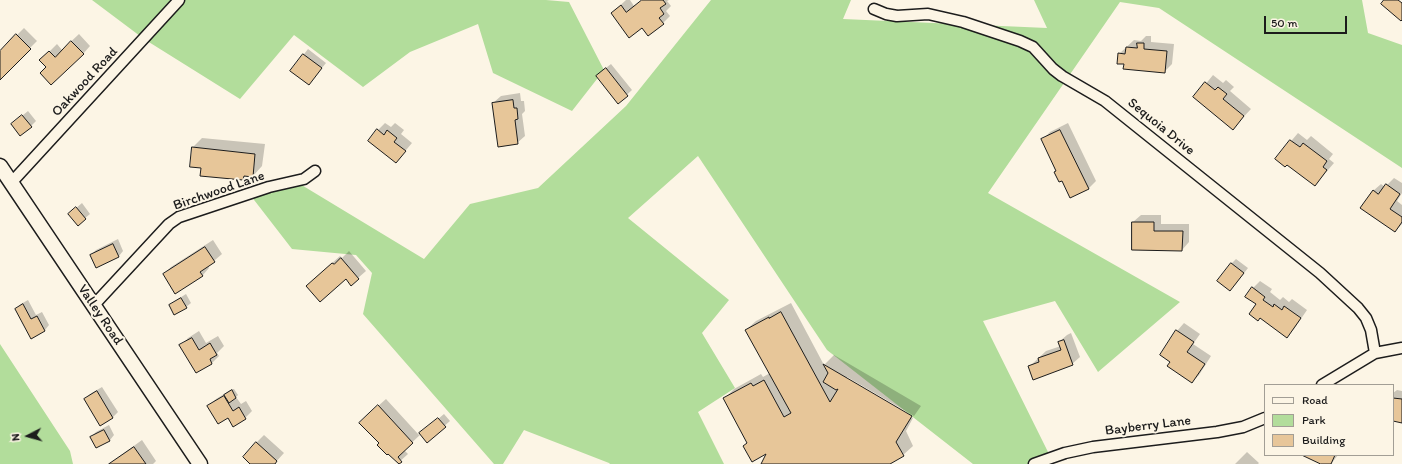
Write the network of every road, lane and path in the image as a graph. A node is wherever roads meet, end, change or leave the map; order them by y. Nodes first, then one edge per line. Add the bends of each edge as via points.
1 (179, 0) edge
2 (874, 10) dead end
3 (0, 166) edge
4 (315, 171) dead end
5 (11, 183) junction
6 (93, 306) junction
7 (1402, 348) edge
8 (1375, 353) junction
9 (1324, 384) edge
10 (1264, 418) edge
11 (200, 464) edge
12 (1034, 464) edge

1 - 5 street, Oakwood Road
2 - 8 street, Sequoia Drive via 897,16 928,14 956,20 1033,47 1053,69 1104,100 1320,273 1366,318
3 - 5 main road, Valley Road
4 - 6 street, Birchwood Lane via 304,179 179,217 169,224
5 - 6 main road, Valley Road
6 - 11 main road, Valley Road
7 - 8 street
8 - 9 street
10 - 12 street, Bayberry Lane via 1242,427 1217,432 1089,448

